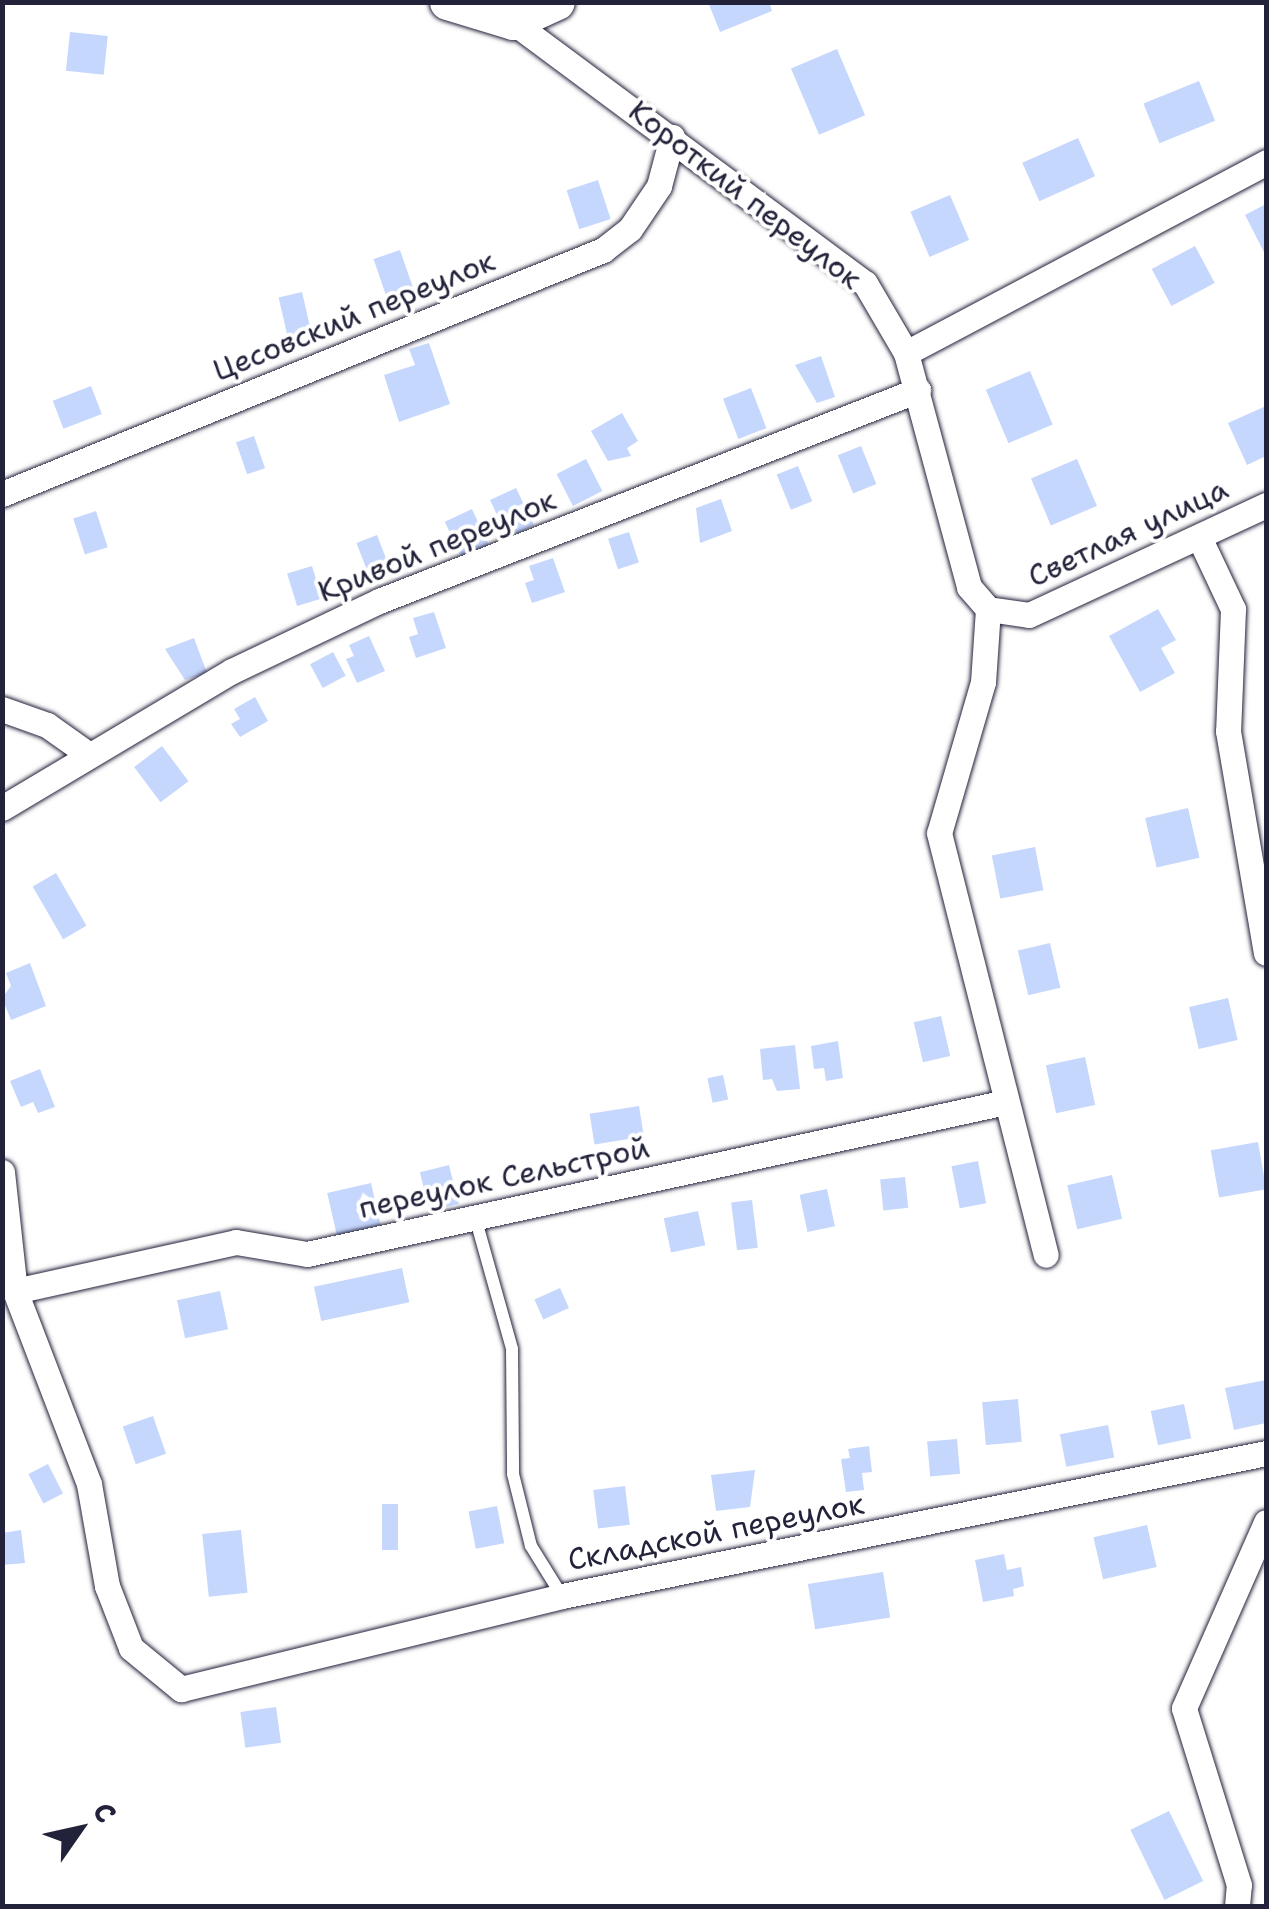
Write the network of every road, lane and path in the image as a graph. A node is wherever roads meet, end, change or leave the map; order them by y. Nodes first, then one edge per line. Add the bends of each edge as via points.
1 (447, 2) edge
2 (556, 2) edge
3 (513, 22) junction
4 (672, 137) junction
5 (1266, 162) edge
6 (906, 353) junction
7 (918, 390) junction
8 (2, 494) edge
9 (1266, 505) edge
10 (1199, 537) junction
11 (988, 609) junction
12 (2, 709) edge
13 (88, 754) junction
14 (2, 808) edge
15 (1266, 954) edge
16 (1006, 1102) junction
17 (2, 1172) edge
18 (475, 1217) junction
19 (1046, 1255) dead end
20 (16, 1291) junction
21 (1266, 1454) edge
22 (1266, 1522) edge
23 (562, 1596) junction
24 (1238, 1906) edge

1 - 3 street
2 - 3 street
3 - 4 street, Короткий переулок
4 - 6 street, Короткий переулок via 864,283
4 - 8 street, Цесовский переулок via 659,186 630,229 602,250
5 - 6 street
6 - 7 street
7 - 11 street via 969,586
7 - 13 street, Кривой переулок via 379,600 232,671
9 - 10 street, Светлая улица
10 - 11 street, Светлая улица via 1028,615
10 - 15 street via 1233,609 1228,731
11 - 16 street via 983,682 939,833
12 - 13 street via 46,725
13 - 14 street, Кривой переулок
16 - 18 street, переулок Сельстрой
16 - 19 street
17 - 20 street
18 - 20 street, переулок Сельстрой via 307,1254 236,1242
18 - 23 lane via 512,1349 514,1474 531,1546
20 - 23 street, Складской переулок via 89,1484 107,1586 131,1648 181,1689
21 - 23 street, Складской переулок
22 - 24 street via 1184,1708 1239,1885

